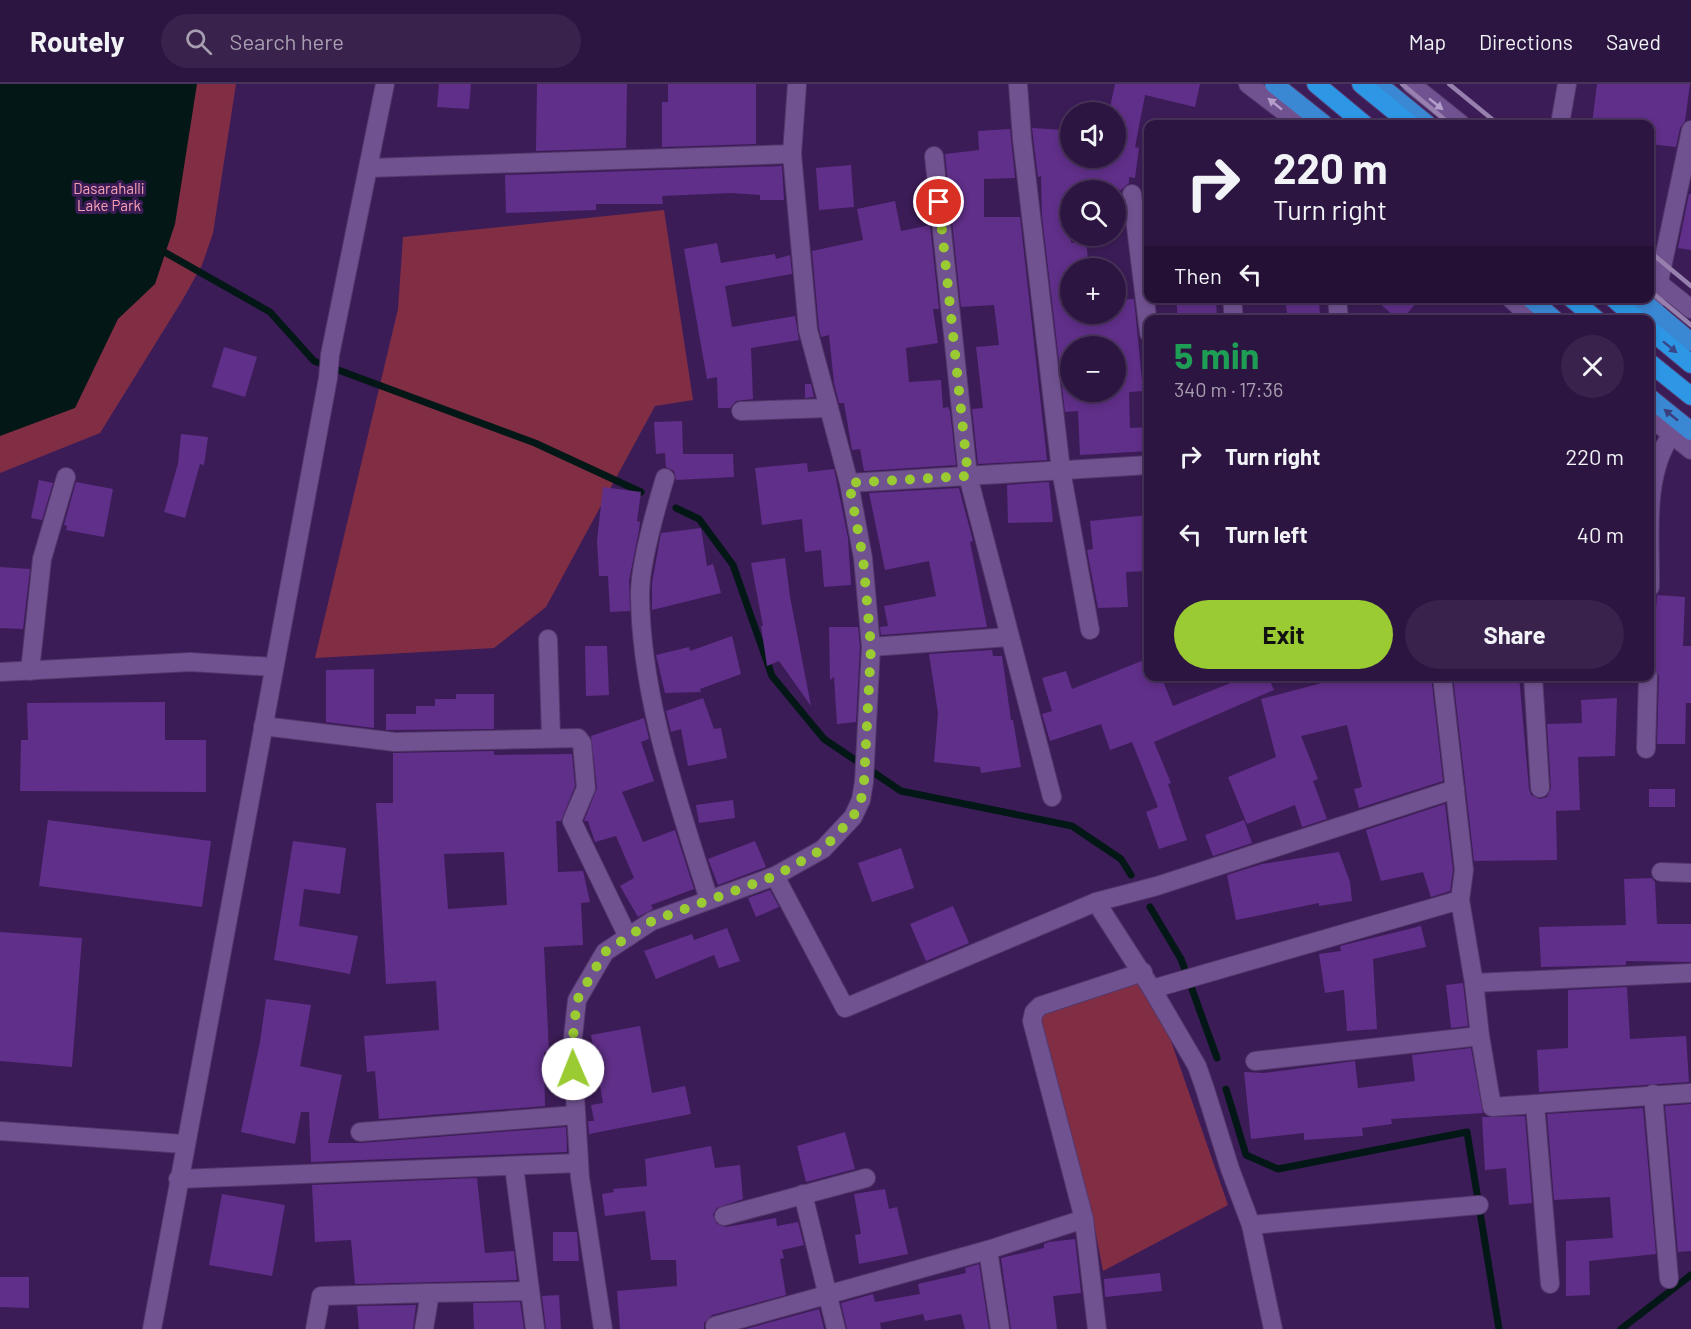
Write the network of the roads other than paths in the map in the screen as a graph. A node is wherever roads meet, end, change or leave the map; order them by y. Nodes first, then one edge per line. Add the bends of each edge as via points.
1 (385, 84) edge
2 (797, 84) edge
3 (1018, 84) edge
4 (1248, 84) edge
5 (1274, 84) edge
6 (1316, 84) edge
7 (1360, 84) edge
8 (1378, 84) edge
9 (1411, 84) edge
10 (1567, 84) edge
11 (1295, 120) edge
12 (1319, 120) edge
13 (1359, 120) edge
14 (1405, 120) edge
15 (1422, 120) edge
16 (1456, 120) edge
17 (1561, 120) edge
18 (1691, 130) edge
19 (792, 154) junction
20 (934, 156) dead end
21 (368, 168) junction
22 (1132, 194) dead end
23 (1654, 279) edge
24 (1144, 292) edge
25 (1515, 303) edge
26 (1536, 303) edge
27 (1577, 303) edge
28 (1622, 303) edge
29 (1691, 309) edge
30 (1529, 315) edge
31 (1549, 315) edge
32 (1591, 315) edge
33 (1645, 315) edge
34 (1654, 320) edge
35 (1654, 333) edge
36 (1691, 342) edge
37 (1691, 364) edge
38 (1654, 366) edge
39 (1691, 396) edge
40 (1654, 401) edge
41 (829, 408) junction
42 (741, 411) dead end
43 (1654, 420) edge
44 (1691, 431) edge
45 (1672, 435) junction
46 (1691, 450) edge
47 (1144, 465) edge
48 (1061, 470) junction
49 (968, 476) junction
50 (66, 477) dead end
51 (665, 478) dead end
52 (849, 483) junction
53 (1654, 483) edge
54 (1090, 630) dead end
55 (1009, 637) junction
56 (548, 639) dead end
57 (871, 647) junction
58 (274, 667) junction
59 (30, 671) junction
60 (0, 672) edge
61 (1443, 681) edge
62 (1533, 681) edge
63 (1648, 681) edge
64 (263, 726) junction
65 (551, 737) junction
66 (1646, 749) dead end
67 (1540, 788) dead end
68 (1455, 789) junction
69 (1052, 797) dead end
70 (1661, 872) dead end
71 (1691, 873) edge
72 (775, 876) junction
73 (709, 900) junction
74 (1460, 900) junction
75 (1096, 902) junction
76 (628, 937) junction
77 (1143, 972) junction
78 (1691, 974) edge
79 (1474, 983) junction
80 (1152, 989) junction
81 (1480, 1036) junction
82 (1255, 1061) dead end
83 (1653, 1094) junction
84 (1691, 1094) edge
85 (1535, 1104) junction
86 (576, 1115) junction
87 (0, 1131) edge
88 (360, 1132) dead end
89 (184, 1144) junction
90 (579, 1163) junction
91 (513, 1166) junction
92 (866, 1178) dead end
93 (178, 1179) junction
94 (803, 1194) junction
95 (1479, 1205) dead end
96 (724, 1216) dead end
97 (1084, 1219) junction
98 (1251, 1225) junction
99 (988, 1250) junction
100 (1669, 1279) dead end
101 (1550, 1284) dead end
102 (530, 1291) junction
103 (430, 1293) junction
104 (828, 1293) junction
105 (715, 1326) dead end
106 (152, 1329) edge
107 (315, 1329) edge
108 (424, 1329) edge
109 (535, 1329) edge
110 (603, 1329) edge
111 (836, 1329) edge
112 (1000, 1329) edge
113 (1097, 1329) edge
114 (1274, 1329) edge

1 - 21 street
2 - 19 street
3 - 48 street
11 -> 4 street
5 - 12 highway
6 - 13 highway
7 - 14 highway
8 - 15 highway
9 -> 16 street
10 - 17 street
18 - 23 street
19 - 21 street
19 - 41 street via 808,330
20 - 49 street
21 - 58 street
22 - 24 street
23 - 29 street
25 - 30 street
26 - 31 highway
27 - 32 highway
28 - 33 highway
34 - 36 highway
35 -> 37 highway
38 - 39 highway
44 -> 40 highway
41 - 42 street
41 - 52 street
43 - 45 street
45 - 46 street
45 - 53 street via 1662,449
47 - 48 street
48 - 49 street
48 - 54 street
49 - 52 street
49 - 55 street
50 - 59 street via 42,559
51 - 73 street via 640,592 647,671 661,745
52 - 57 street via 863,558
55 - 57 street
55 - 69 street
56 - 65 street
57 - 72 street via 861,800 838,836
58 - 59 street via 190,662
58 - 64 street
59 - 60 street
61 - 68 street
62 - 67 street
63 - 66 street
64 - 65 street via 395,742
64 - 89 street
65 - 76 street via 578,738 582,743 586,788 572,821
68 - 74 street via 1464,870
68 - 75 street via 1157,886
70 - 71 street
72 - 73 street
72 - 75 street via 844,1008
73 - 76 street via 652,921
74 - 79 street
74 - 80 street
75 - 77 street
76 - 86 street via 605,952 577,1000 572,1046
77 - 80 street
77 - 97 street via 1040,1006 1034,1012 1032,1021
78 - 79 street
79 - 81 street
80 - 98 street via 1197,1066
81 - 82 street
81 - 85 street via 1492,1107
83 - 84 street
83 - 85 street
83 - 100 street
85 - 101 street
86 - 88 street
86 - 90 street
87 - 89 street
89 - 93 street
90 - 91 street
90 - 110 street
91 - 93 street
91 - 102 street
92 - 94 street
93 - 106 street
94 - 96 street
94 - 104 street
95 - 98 street
97 - 99 street
97 - 113 street
98 - 114 street
99 - 104 street
99 - 112 street
102 - 103 street
102 - 109 street
103 - 107 street via 321,1296
103 - 108 street
104 - 105 street
104 - 111 street

